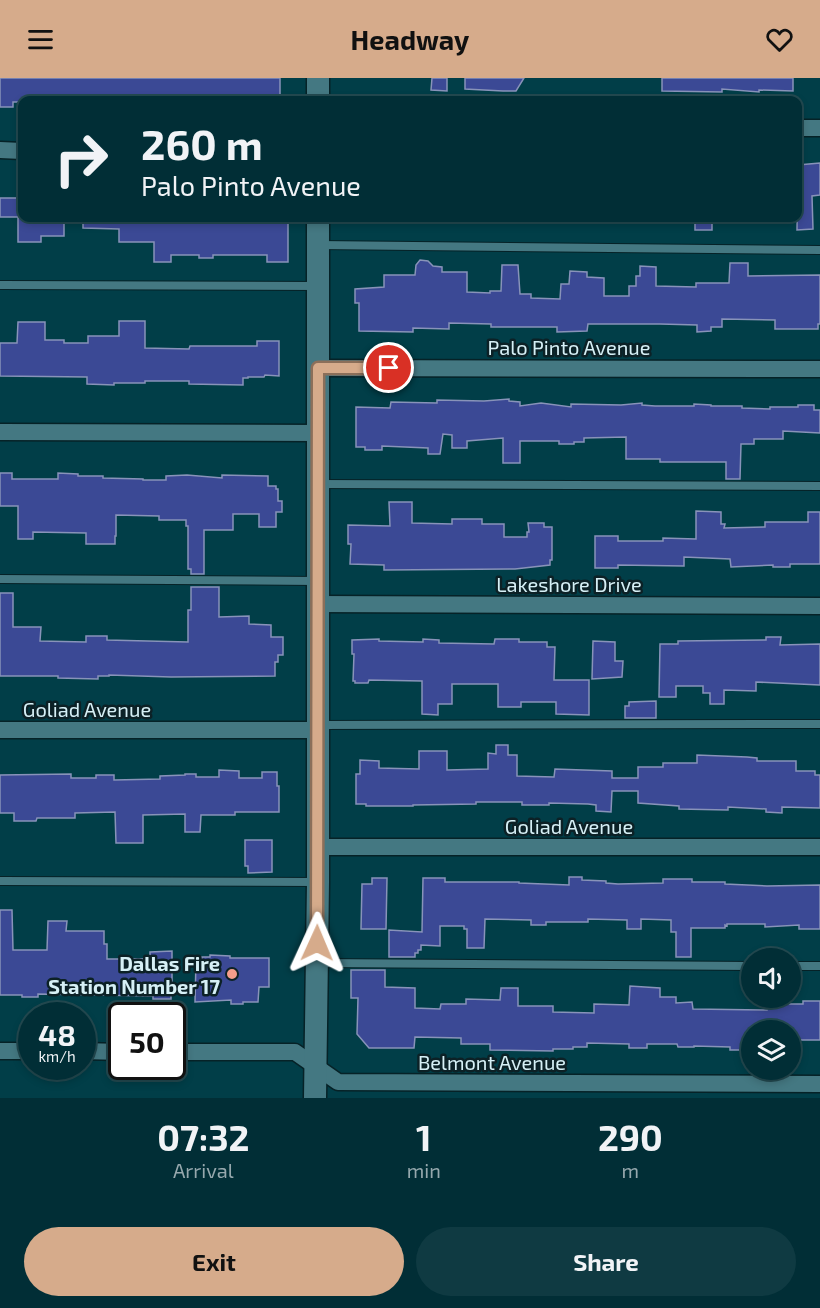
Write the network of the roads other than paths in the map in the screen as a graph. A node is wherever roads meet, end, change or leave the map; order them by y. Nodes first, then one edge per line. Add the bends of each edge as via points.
1 (318, 78) edge
2 (318, 96) edge
3 (802, 128) edge
4 (820, 128) edge
5 (0, 150) edge
6 (18, 151) edge
7 (318, 222) edge
8 (318, 245) junction
9 (820, 250) edge
10 (0, 285) edge
11 (318, 286) junction
12 (318, 368) junction
13 (820, 369) edge
14 (0, 432) edge
15 (318, 433) junction
16 (318, 484) junction
17 (820, 486) edge
18 (0, 579) edge
19 (318, 581) junction
20 (318, 604) junction
21 (820, 606) edge
22 (820, 724) edge
23 (318, 728) junction
24 (0, 730) edge
25 (318, 847) junction
26 (820, 847) edge
27 (0, 881) edge
28 (318, 882) junction
29 (316, 963) junction
30 (741, 966) edge
31 (801, 966) edge
32 (820, 966) edge
33 (0, 1051) edge
34 (18, 1051) edge
35 (186, 1052) edge
36 (315, 1067) junction
37 (820, 1084) edge
38 (315, 1098) edge

1 - 2 main road
3 - 4 street
5 - 6 street
7 - 8 main road
8 - 9 lane
8 - 11 main road
10 - 11 lane
11 - 12 main road
12 - 13 street, Palo Pinto Avenue
12 - 15 main road
14 - 15 street
15 - 16 main road
16 - 17 lane
16 - 19 main road
18 - 19 lane
19 - 20 main road
20 - 21 street, Lakeshore Drive
20 - 23 main road
22 - 23 lane
23 - 24 street, Goliad Avenue
23 - 25 main road
25 - 26 street, Goliad Avenue
25 - 28 main road
27 - 28 lane
28 - 29 main road
29 - 30 lane
29 - 36 main road
31 - 32 lane
33 - 34 street
35 - 36 street, Belmont Avenue via 295,1052
36 - 37 street, Belmont Avenue via 338,1082
36 - 38 main road

